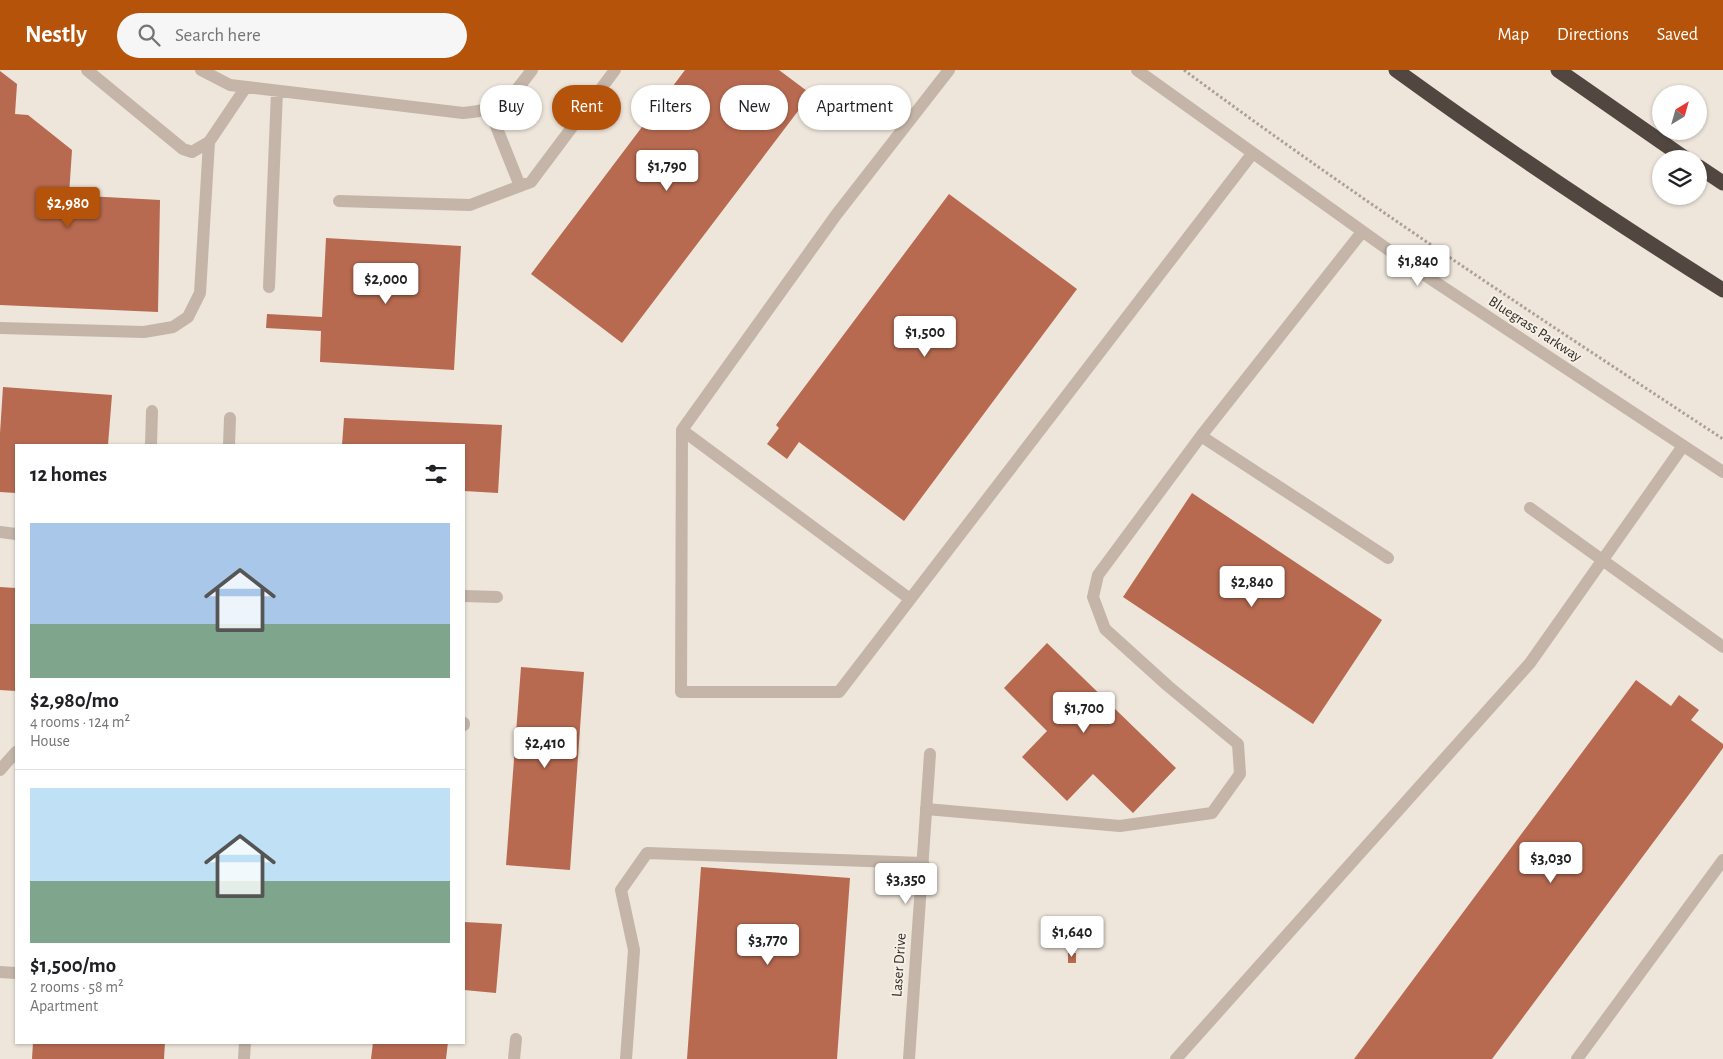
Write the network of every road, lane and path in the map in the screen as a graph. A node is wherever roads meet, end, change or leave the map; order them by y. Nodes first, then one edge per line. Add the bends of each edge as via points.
1 (87, 70) edge
2 (201, 70) edge
3 (532, 70) edge
4 (615, 70) edge
5 (950, 70) edge
6 (1137, 70) edge
7 (1184, 70) edge
8 (1396, 70) edge
9 (1558, 70) edge
10 (520, 85) edge
11 (246, 87) junction
12 (277, 91) junction
13 (480, 112) edge
14 (498, 130) edge
15 (209, 142) junction
16 (1673, 150) edge
17 (1252, 154) junction
18 (1707, 172) edge
19 (1723, 183) edge
20 (520, 186) junction
21 (339, 201) dead end
22 (1362, 232) junction
23 (269, 287) dead end
24 (1723, 290) edge
25 (0, 328) edge
26 (152, 411) dead end
27 (230, 418) dead end
28 (682, 430) junction
29 (1201, 436) junction
30 (1723, 439) edge
31 (151, 444) edge
32 (229, 444) edge
33 (1684, 446) junction
34 (1723, 472) edge
35 (1530, 508) dead end
36 (0, 532) edge
37 (15, 534) edge
38 (1388, 558) dead end
39 (1603, 560) junction
40 (465, 596) edge
41 (497, 597) dead end
42 (910, 599) junction
43 (1723, 647) edge
44 (15, 753) edge
45 (930, 754) dead end
46 (0, 770) edge
47 (926, 809) junction
48 (1723, 860) edge
49 (923, 862) junction
50 (0, 972) edge
51 (15, 973) edge
52 (516, 1039) dead end
53 (245, 1044) edge
54 (244, 1059) edge
55 (514, 1059) edge
56 (626, 1059) edge
57 (909, 1059) edge
58 (1176, 1059) edge
59 (1577, 1059) edge

1 - 15 street via 183,149 192,152
2 - 11 street via 230,85
3 - 10 street
4 - 20 street via 531,182
5 - 28 street via 836,215
6 - 17 street, Bluegrass Parkway
7 - 30 path via 1376,207
8 - 24 highway via 1640,238
9 - 16 highway
11 - 12 street
11 - 15 street
12 - 13 street via 463,113
12 - 23 street
14 - 20 street
15 - 25 street via 200,293 188,317 173,326 144,332
17 - 22 street, Bluegrass Parkway
17 - 42 street
18 - 19 highway
20 - 21 street via 470,205
22 - 29 street
22 - 33 street, Bluegrass Parkway
26 - 31 street
27 - 32 street
28 - 42 street
28 - 42 street via 681,692 839,692
29 - 38 street
29 - 47 street via 1098,575 1093,597 1105,629 1238,744 1240,774 1212,813 1120,826
33 - 34 street, Bluegrass Parkway
33 - 39 street
35 - 39 street
36 - 37 street
39 - 43 street
39 - 58 street via 1530,663
40 - 41 street
44 - 46 street
45 - 47 street, Laser Drive
47 - 49 street, Laser Drive
48 - 59 street
49 - 56 street via 647,853 621,890 634,950
49 - 57 street, Laser Drive
50 - 51 street
52 - 55 street
53 - 54 street

